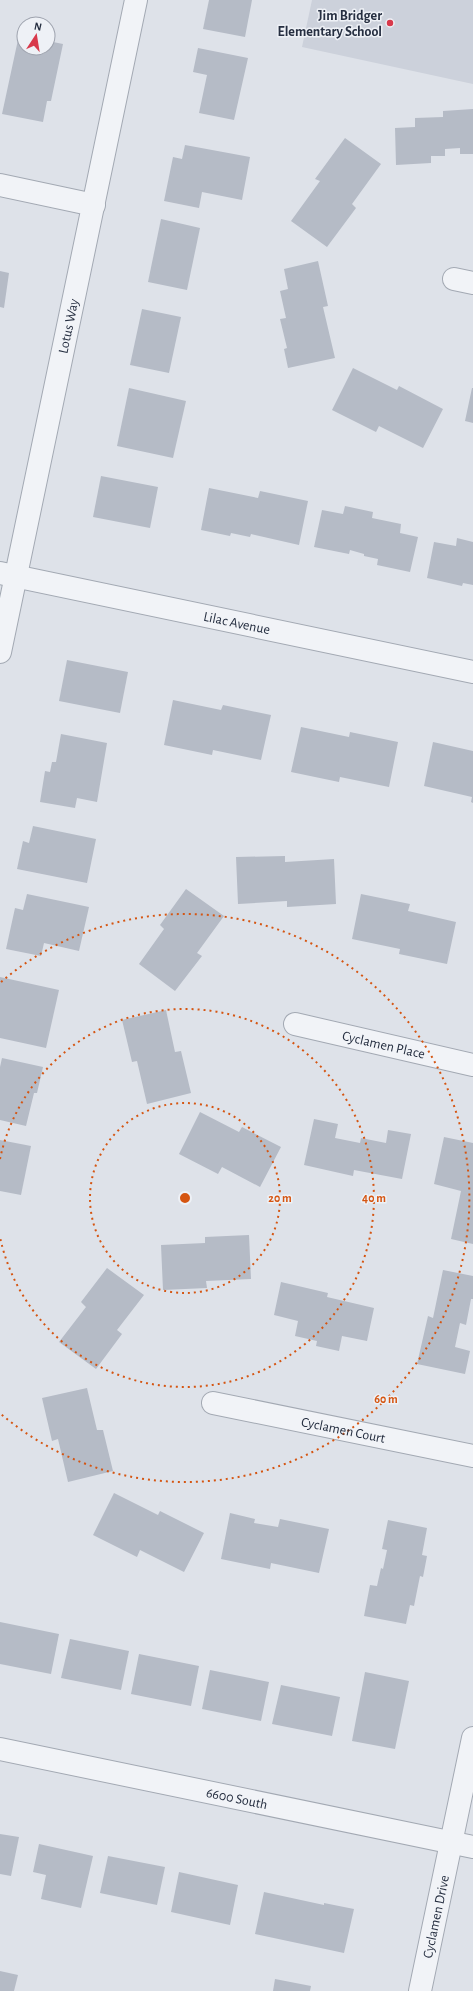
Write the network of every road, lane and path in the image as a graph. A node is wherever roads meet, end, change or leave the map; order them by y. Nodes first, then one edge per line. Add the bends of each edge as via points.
1 (136, 0) edge
2 (0, 185) edge
3 (94, 205) junction
4 (8, 574) edge
5 (0, 652) edge
6 (473, 672) edge
7 (295, 1024) dead end
8 (473, 1065) edge
9 (213, 1403) dead end
10 (473, 1456) edge
11 (473, 1738) edge
12 (0, 1749) edge
13 (451, 1843) junction
14 (473, 1847) edge
15 (420, 1991) edge

1 - 3 street, Lotus Way
2 - 3 street
3 - 4 street, Lotus Way
4 - 5 street, Lotus Way
4 - 6 street, Lilac Avenue
7 - 8 street, Cyclamen Place
9 - 10 street, Cyclamen Court
11 - 13 street, Cyclamen Drive
12 - 13 street, 6600 South
13 - 14 street, 6600 South
13 - 15 street, Cyclamen Drive

